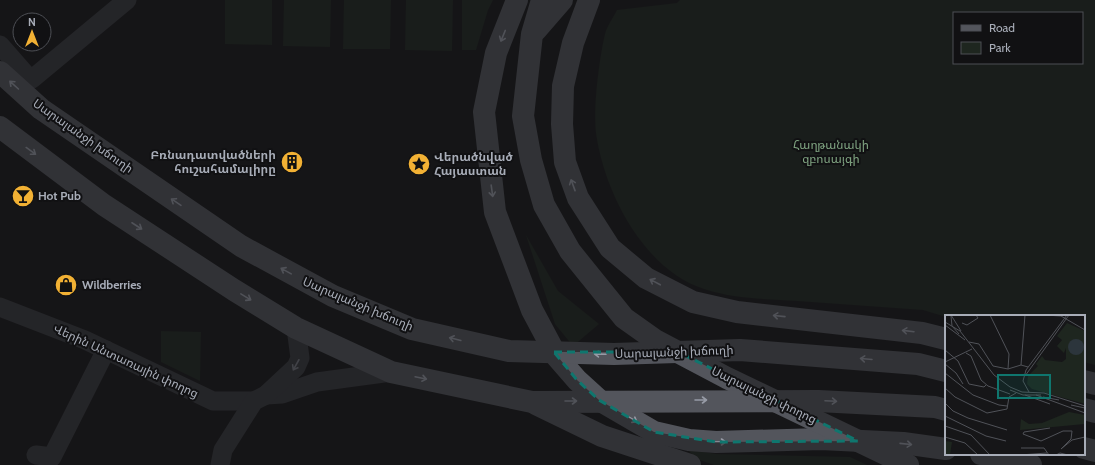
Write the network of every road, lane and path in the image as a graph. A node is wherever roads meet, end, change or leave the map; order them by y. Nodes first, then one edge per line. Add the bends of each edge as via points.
1 (127, 0) edge
2 (517, 0) edge
3 (542, 0) edge
4 (562, 0) edge
5 (589, 0) edge
6 (532, 34) junction
7 (0, 45) edge
8 (0, 72) edge
9 (0, 127) edge
10 (0, 307) edge
11 (296, 328) junction
12 (945, 339) edge
13 (106, 350) junction
14 (945, 371) edge
15 (391, 372) junction
16 (1085, 381) edge
17 (1095, 384) edge
18 (260, 398) junction
19 (532, 402) junction
20 (1085, 409) edge
21 (945, 410) edge
22 (1095, 412) edge
23 (1085, 448) edge
24 (945, 449) edge
25 (1095, 451) edge
26 (36, 455) dead end
27 (986, 455) edge
28 (220, 465) edge
29 (690, 465) edge
30 (908, 465) edge
31 (1031, 465) edge

1 - 7 street via 32,79 28,78
2 -> 24 main road via 496,53 484,112 495,212 532,310 557,357 577,380 599,400 654,432 689,440 716,442 821,439 903,443
3 - 6 main road, Սարալանջի փողոց
4 - 6 main road
12 -> 5 main road via 922,333 737,312 693,302 646,278 610,248 578,198 564,162 563,86 573,42
6 - 30 main road, Սարալանջի փողոց via 523,116 531,160 544,205 570,251 624,318 655,340 727,378
14 -> 8 main road, Սարալանջի խճուղի via 918,364 740,350 614,354 509,351 412,329 327,293 241,246 41,109
9 -> 11 main road via 104,205
10 - 13 street, Վերին Անտառային փողոց
11 - 15 main road
11 -> 18 street via 300,358 296,367
13 - 18 street, Վերին Անտառային փողոց via 213,401
13 - 26 street via 52,456
15 - 18 street, Վերին Անտառային փողոց via 318,382
15 -> 19 main road
16 - 17 main road
18 - 28 street via 223,450
19 -> 21 main road via 818,401 935,407
19 - 29 main road via 602,436
20 - 22 main road
23 - 25 main road
27 - 31 main road

